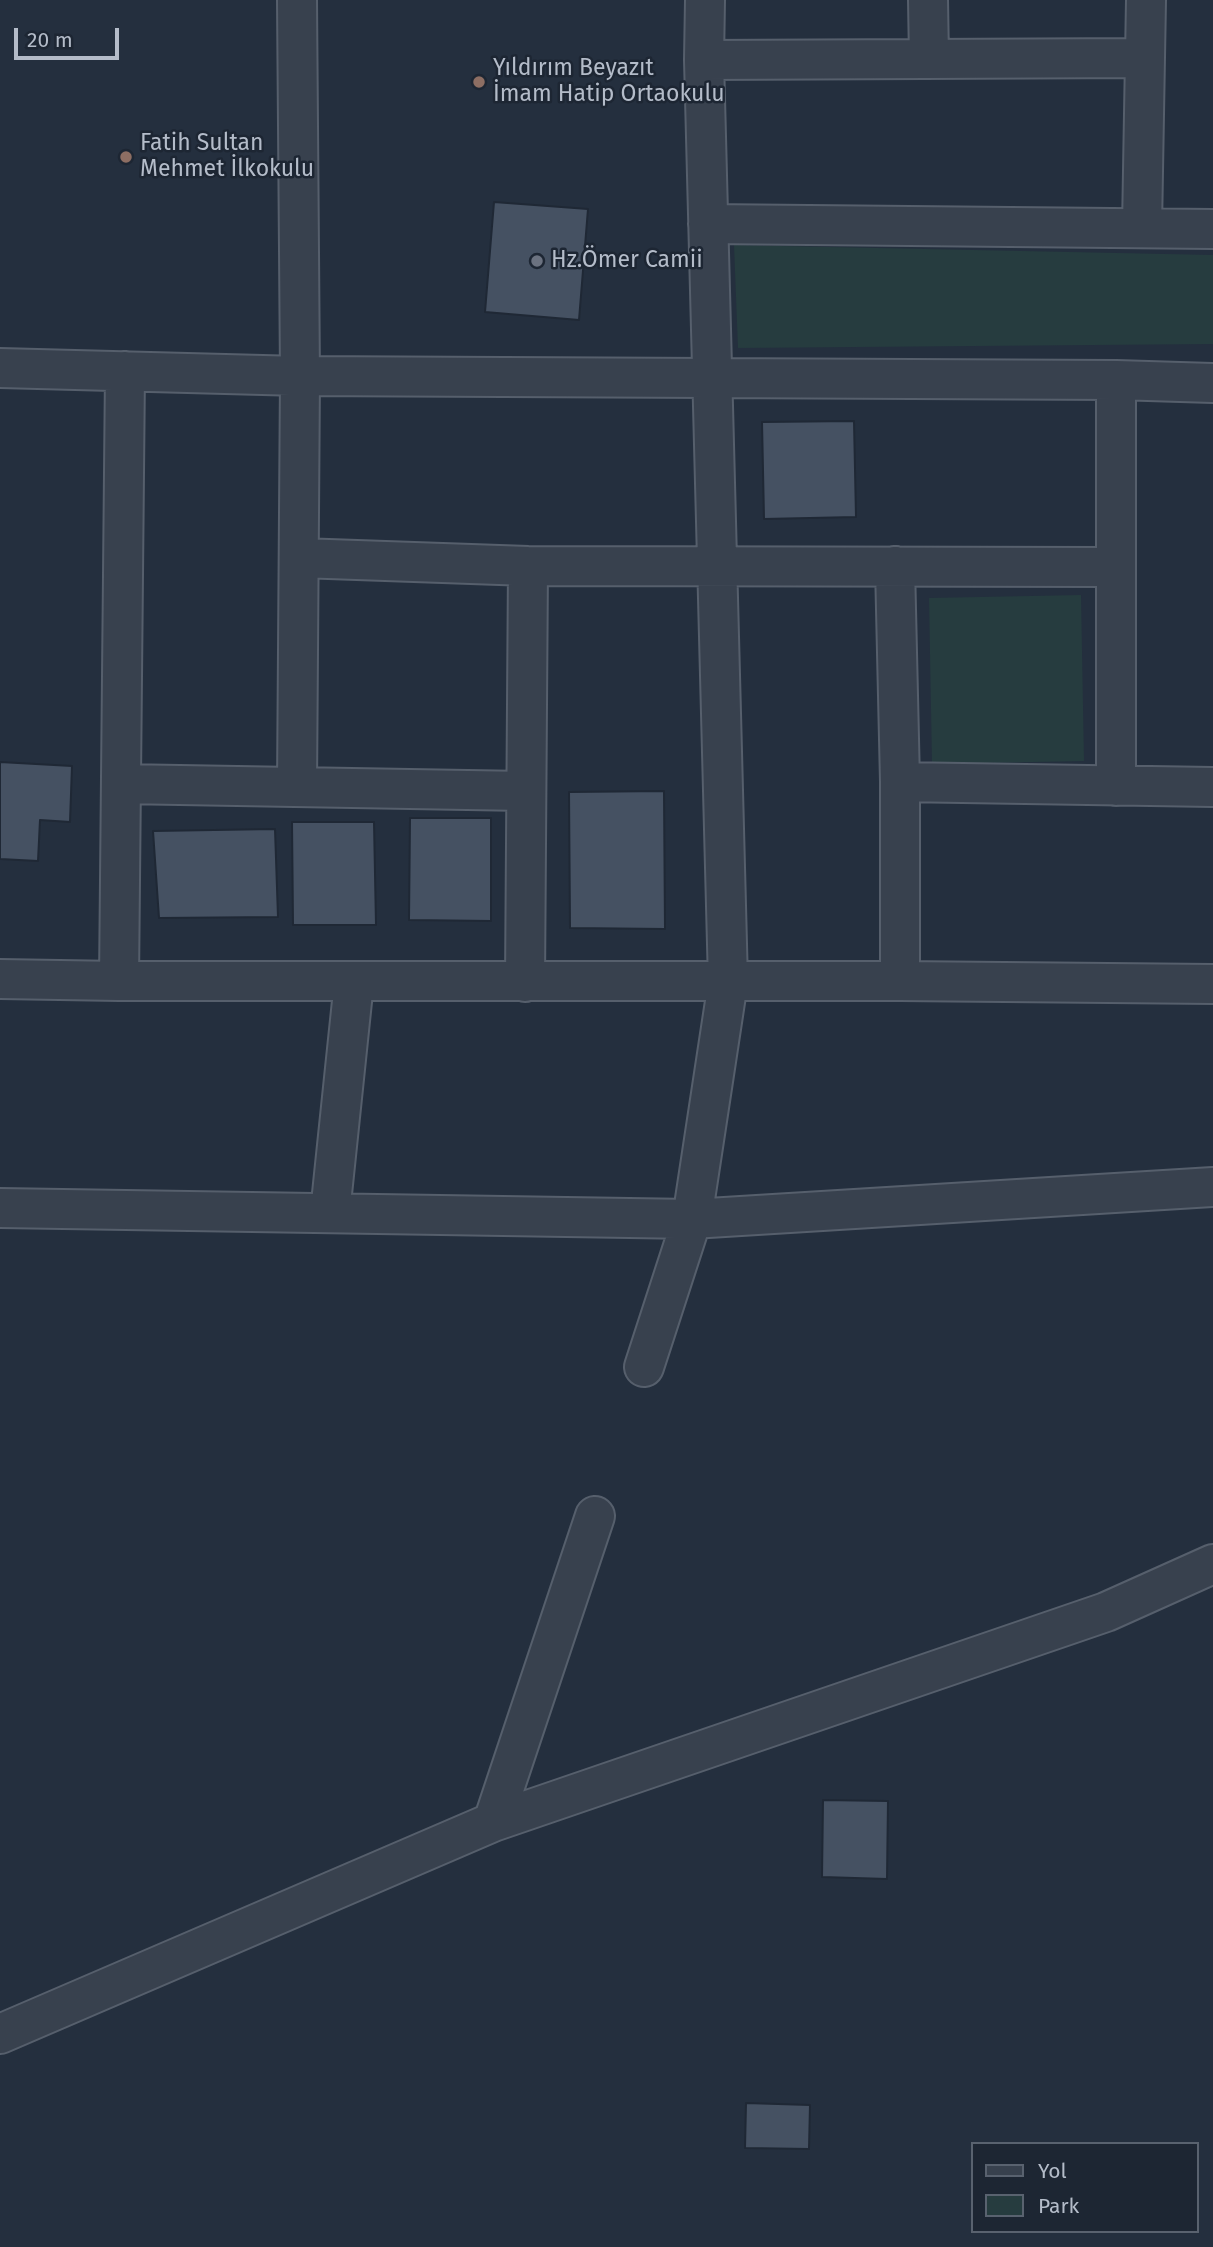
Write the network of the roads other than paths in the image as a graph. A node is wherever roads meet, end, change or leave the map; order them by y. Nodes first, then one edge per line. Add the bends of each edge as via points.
1 (297, 0) edge
2 (705, 0) edge
3 (928, 0) edge
4 (1146, 0) edge
5 (929, 58) junction
6 (1143, 58) junction
7 (704, 60) junction
8 (708, 224) junction
9 (1142, 228) junction
10 (1213, 229) edge
11 (0, 368) edge
12 (125, 371) junction
13 (300, 376) junction
14 (713, 379) junction
15 (1116, 380) junction
16 (1213, 383) edge
17 (300, 558) junction
18 (528, 566) junction
19 (895, 566) junction
20 (1114, 567) junction
21 (717, 568) junction
22 (900, 782) junction
23 (122, 784) junction
24 (1116, 786) junction
25 (297, 787) junction
26 (1213, 787) edge
27 (525, 791) junction
28 (0, 979) edge
29 (120, 981) junction
30 (900, 981) junction
31 (354, 982) junction
32 (525, 982) junction
33 (727, 982) junction
34 (1213, 984) edge
35 (1213, 1187) edge
36 (0, 1208) edge
37 (330, 1213) junction
38 (692, 1219) junction
39 (645, 1367) dead end
40 (595, 1516) dead end
41 (1213, 1564) edge
42 (493, 1822) junction
43 (0, 2034) edge

1 - 13 street
2 - 7 street
3 - 5 street
4 - 6 street
5 - 6 street
5 - 7 street
6 - 9 street
7 - 8 street
8 - 9 street
8 - 14 street
9 - 10 street
11 - 12 street
12 - 13 street
12 - 23 street
13 - 14 street
13 - 17 street
14 - 15 street
14 - 21 street
15 - 16 street
15 - 20 street
17 - 18 street
17 - 25 street
18 - 21 street
18 - 27 street
19 - 20 street
19 - 21 street
19 - 22 street
20 - 24 street
21 - 33 street
22 - 24 street
22 - 30 street
23 - 25 street
23 - 29 street
24 - 26 street
25 - 27 street
27 - 32 street
28 - 29 street
29 - 31 street
30 - 33 street
30 - 34 street
31 - 32 street
31 - 37 street
32 - 33 street
33 - 38 street
35 - 38 street
36 - 37 street
37 - 38 street
38 - 39 street
40 - 42 street
41 - 42 street via 1106,1612
42 - 43 street

